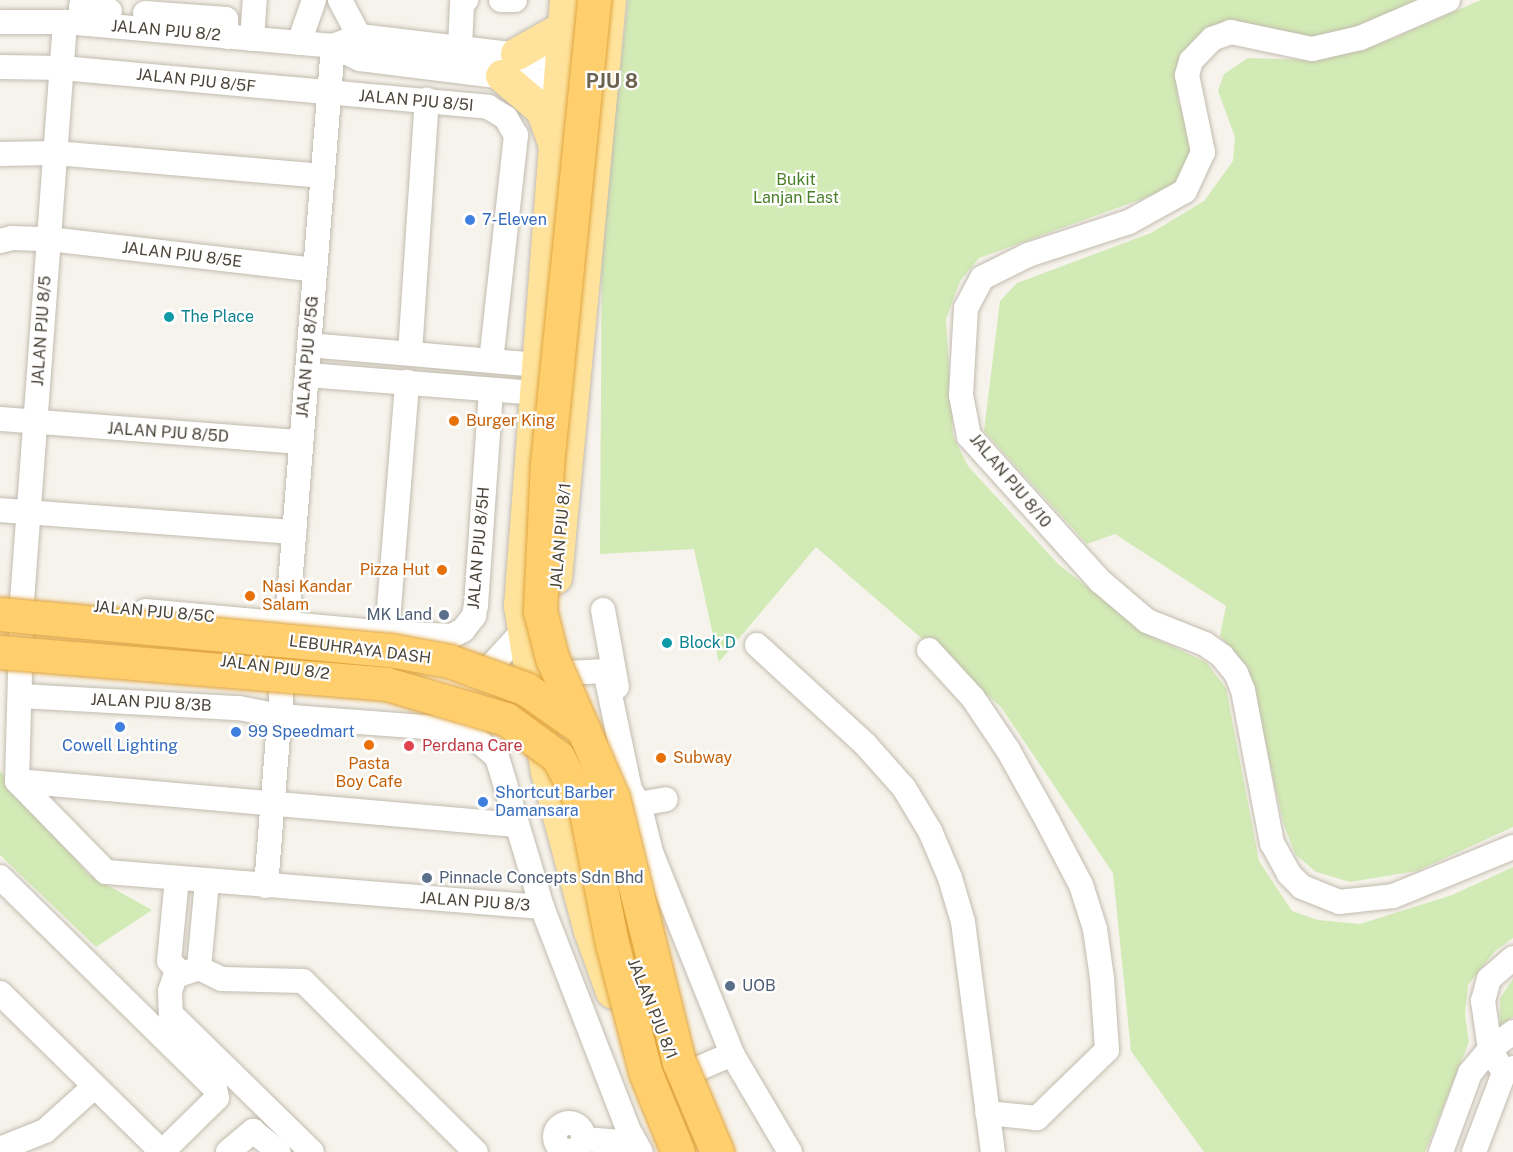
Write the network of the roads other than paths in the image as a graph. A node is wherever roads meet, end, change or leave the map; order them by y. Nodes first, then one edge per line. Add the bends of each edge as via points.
1 (51, 0) edge
2 (82, 0) edge
3 (255, 0) edge
4 (314, 0) edge
5 (339, 0) edge
6 (466, 0) edge
7 (501, 0) edge
8 (515, 0) edge
9 (594, 0) edge
10 (610, 0) edge
11 (1448, 0) edge
12 (0, 12) edge
13 (564, 14) edge
14 (0, 22) edge
15 (65, 22) junction
16 (359, 36) junction
17 (227, 37) junction
18 (252, 39) junction
19 (299, 43) junction
20 (333, 46) junction
21 (460, 47) junction
22 (510, 65) junction
23 (0, 67) edge
24 (62, 68) junction
25 (560, 71) junction
26 (603, 78) junction
27 (330, 94) junction
28 (427, 100) junction
29 (555, 150) junction
30 (55, 153) junction
31 (0, 154) edge
32 (323, 176) junction
33 (49, 239) junction
34 (0, 242) edge
35 (315, 270) junction
36 (309, 345) junction
37 (410, 353) junction
38 (491, 360) junction
39 (307, 375) junction
40 (536, 379) junction
41 (406, 382) junction
42 (491, 391) junction
43 (0, 419) edge
44 (35, 424) junction
45 (301, 442) junction
46 (0, 510) edge
47 (28, 512) junction
48 (294, 532) junction
49 (7, 604) edge
50 (603, 610) dead end
51 (287, 623) junction
52 (522, 632) junction
53 (387, 633) junction
54 (7, 642) edge
55 (757, 645) dead end
56 (929, 650) dead end
57 (612, 659) junction
58 (283, 663) junction
59 (567, 668) junction
60 (21, 696) junction
61 (279, 716) junction
62 (583, 729) junction
63 (538, 731) junction
64 (17, 781) junction
65 (279, 792) junction
66 (666, 799) dead end
67 (639, 804) junction
68 (516, 825) junction
69 (1513, 847) edge
70 (0, 877) edge
71 (177, 878) junction
72 (207, 880) junction
73 (266, 886) junction
74 (542, 908) junction
75 (1513, 958) edge
76 (188, 970) junction
77 (0, 993) edge
78 (1513, 1032) edge
79 (1490, 1049) junction
80 (732, 1054) junction
81 (1509, 1070) edge
82 (679, 1077) junction
83 (95, 1086) junction
84 (987, 1113) junction
85 (583, 1139) dead end
86 (639, 1148) edge
87 (0, 1149) edge
88 (162, 1152) edge
89 (228, 1152) edge
90 (279, 1152) edge
91 (312, 1152) edge
92 (476, 1152) edge
93 (680, 1152) edge
94 (717, 1152) edge
95 (724, 1152) edge
96 (790, 1152) edge
97 (993, 1152) edge
98 (1441, 1152) edge
99 (1474, 1152) edge

1 - 12 street via 50,11
2 - 17 street via 81,9 226,19
3 - 18 street
4 - 19 street
5 - 16 street
6 - 21 street via 462,4
7 - 8 street
9 - 62 highway, bridge via 547,464 540,611 552,658
10 - 26 main road, JALAN PJU 8/1
11 - 69 street, JALAN PJU 8/10 via 1360,38 1312,49 1231,32 1212,39 1191,62 1187,75 1203,152 1185,191 1129,222 1028,255 982,278 966,308 961,395 969,436 1100,581 1148,621 1205,644 1222,656 1236,674 1243,690 1272,843 1289,874 1302,887 1339,902 1393,896
13 - 22 main road
13 - 25 main road, JALAN PJU 8/1
14 - 15 street, JALAN PJU 8/2
15 - 17 street, JALAN PJU 8/2
15 - 24 street, JALAN PJU 8/5
16 - 20 street, JALAN PJU 8/2
16 - 21 street, JALAN PJU 8/2
17 - 18 street, JALAN PJU 8/2
18 - 19 street, JALAN PJU 8/2
19 - 20 street, JALAN PJU 8/2
20 - 22 street, JALAN PJU 8/2 via 360,59
20 - 27 street, JALAN PJU 8/5G
21 - 22 street, JALAN PJU 8/2
22 - 25 street, JALAN PJU 8/2
22 - 29 main road via 542,110
23 - 24 street, JALAN PJU 8/5F
24 - 27 street, JALAN PJU 8/5F
24 - 30 street, JALAN PJU 8/5
25 - 26 street, JALAN PJU 8/2
25 - 29 main road, JALAN PJU 8/1
26 - 59 main road, JALAN PJU 8/1 via 556,566 555,606
27 - 28 street, JALAN PJU 8/5I
27 - 32 street, JALAN PJU 8/5G
28 - 37 street
28 - 38 street, JALAN PJU 8/5I via 488,107 506,118 516,135
29 - 40 main road, JALAN PJU 8/1
30 - 31 street
30 - 32 street
30 - 33 street, JALAN PJU 8/5
32 - 35 street, JALAN PJU 8/5G
33 - 34 street, JALAN PJU 8/5E via 12,238
33 - 35 street, JALAN PJU 8/5E
33 - 44 street, JALAN PJU 8/5
35 - 36 street, JALAN PJU 8/5G
36 - 37 street
36 - 39 street, JALAN PJU 8/5G
37 - 38 street
38 - 40 street
39 - 41 street
39 - 45 street, JALAN PJU 8/5G
40 - 42 street
40 - 52 main road, JALAN PJU 8/1 via 520,606
41 - 42 street
41 - 53 street
42 - 53 street, JALAN PJU 8/5H via 474,616 452,636
43 - 44 street, JALAN PJU 8/5D
44 - 45 street, JALAN PJU 8/5D
44 - 47 street, JALAN PJU 8/5
45 - 48 street, JALAN PJU 8/5G
46 - 47 street
47 - 48 street
47 - 49 street, JALAN PJU 8/5
48 - 51 street, JALAN PJU 8/5G
49 - 51 street, JALAN PJU 8/5C
49 - 54 street, JALAN PJU 8/5
49 - 62 highway, LEBUHRAYA DASH, bridge via 390,650 449,661 526,689
50 - 57 street
51 - 53 street, JALAN PJU 8/5H
51 - 58 street, JALAN PJU 8/5G
52 - 58 street, JALAN PJU 8/2 via 491,666 464,675
52 - 63 main road, JALAN PJU 8/1
54 - 58 street, JALAN PJU 8/2
54 - 60 street, JALAN PJU 8/5
54 - 93 highway, LEBUHRAYA DASH, bridge via 387,684 506,719 558,757 586,812 612,943 645,1074
55 - 84 street via 865,744 904,788 930,831 963,922
56 - 84 street via 973,698 1008,750 1054,833 1081,885 1095,929 1102,978 1107,1050 1037,1118
57 - 59 street
57 - 67 street via 640,788
58 - 61 street
58 - 63 street, JALAN PJU 8/2 via 486,694 515,709
59 - 67 street via 605,670 630,790
59 - 82 main road, JALAN PJU 8/1 via 589,807 619,927
60 - 61 street, JALAN PJU 8/3B via 238,708
60 - 64 street, JALAN PJU 8/5
61 - 65 street
61 - 68 street, JALAN PJU 8/3 via 466,730 497,757
62 - 94 highway, bridge via 613,798 679,1062
63 - 93 main road, JALAN PJU 8/1 via 590,931 629,1038
64 - 65 street
64 - 71 street, JALAN PJU 8/3 via 106,872
65 - 68 street
65 - 73 street
66 - 67 street
67 - 80 street via 651,852
68 - 74 street, JALAN PJU 8/3
70 - 88 street via 217,1093 214,1103
71 - 72 street, JALAN PJU 8/3
71 - 76 street via 169,961
72 - 73 street, JALAN PJU 8/3
72 - 76 street
73 - 74 street, JALAN PJU 8/3
74 - 86 street
75 - 79 street via 1489,979 1485,990 1483,1013
76 - 91 street via 170,991 171,1014
76 - 92 street via 222,979 303,981
77 - 83 street
78 - 79 street
79 - 81 street
79 - 98 street via 1470,1074
80 - 82 street
80 - 96 street
81 - 99 street
82 - 95 main road, JALAN PJU 8/1
83 - 87 street via 45,1131
83 - 88 street
84 - 97 street
85 - 86 street
89 - 90 street via 253,1131

